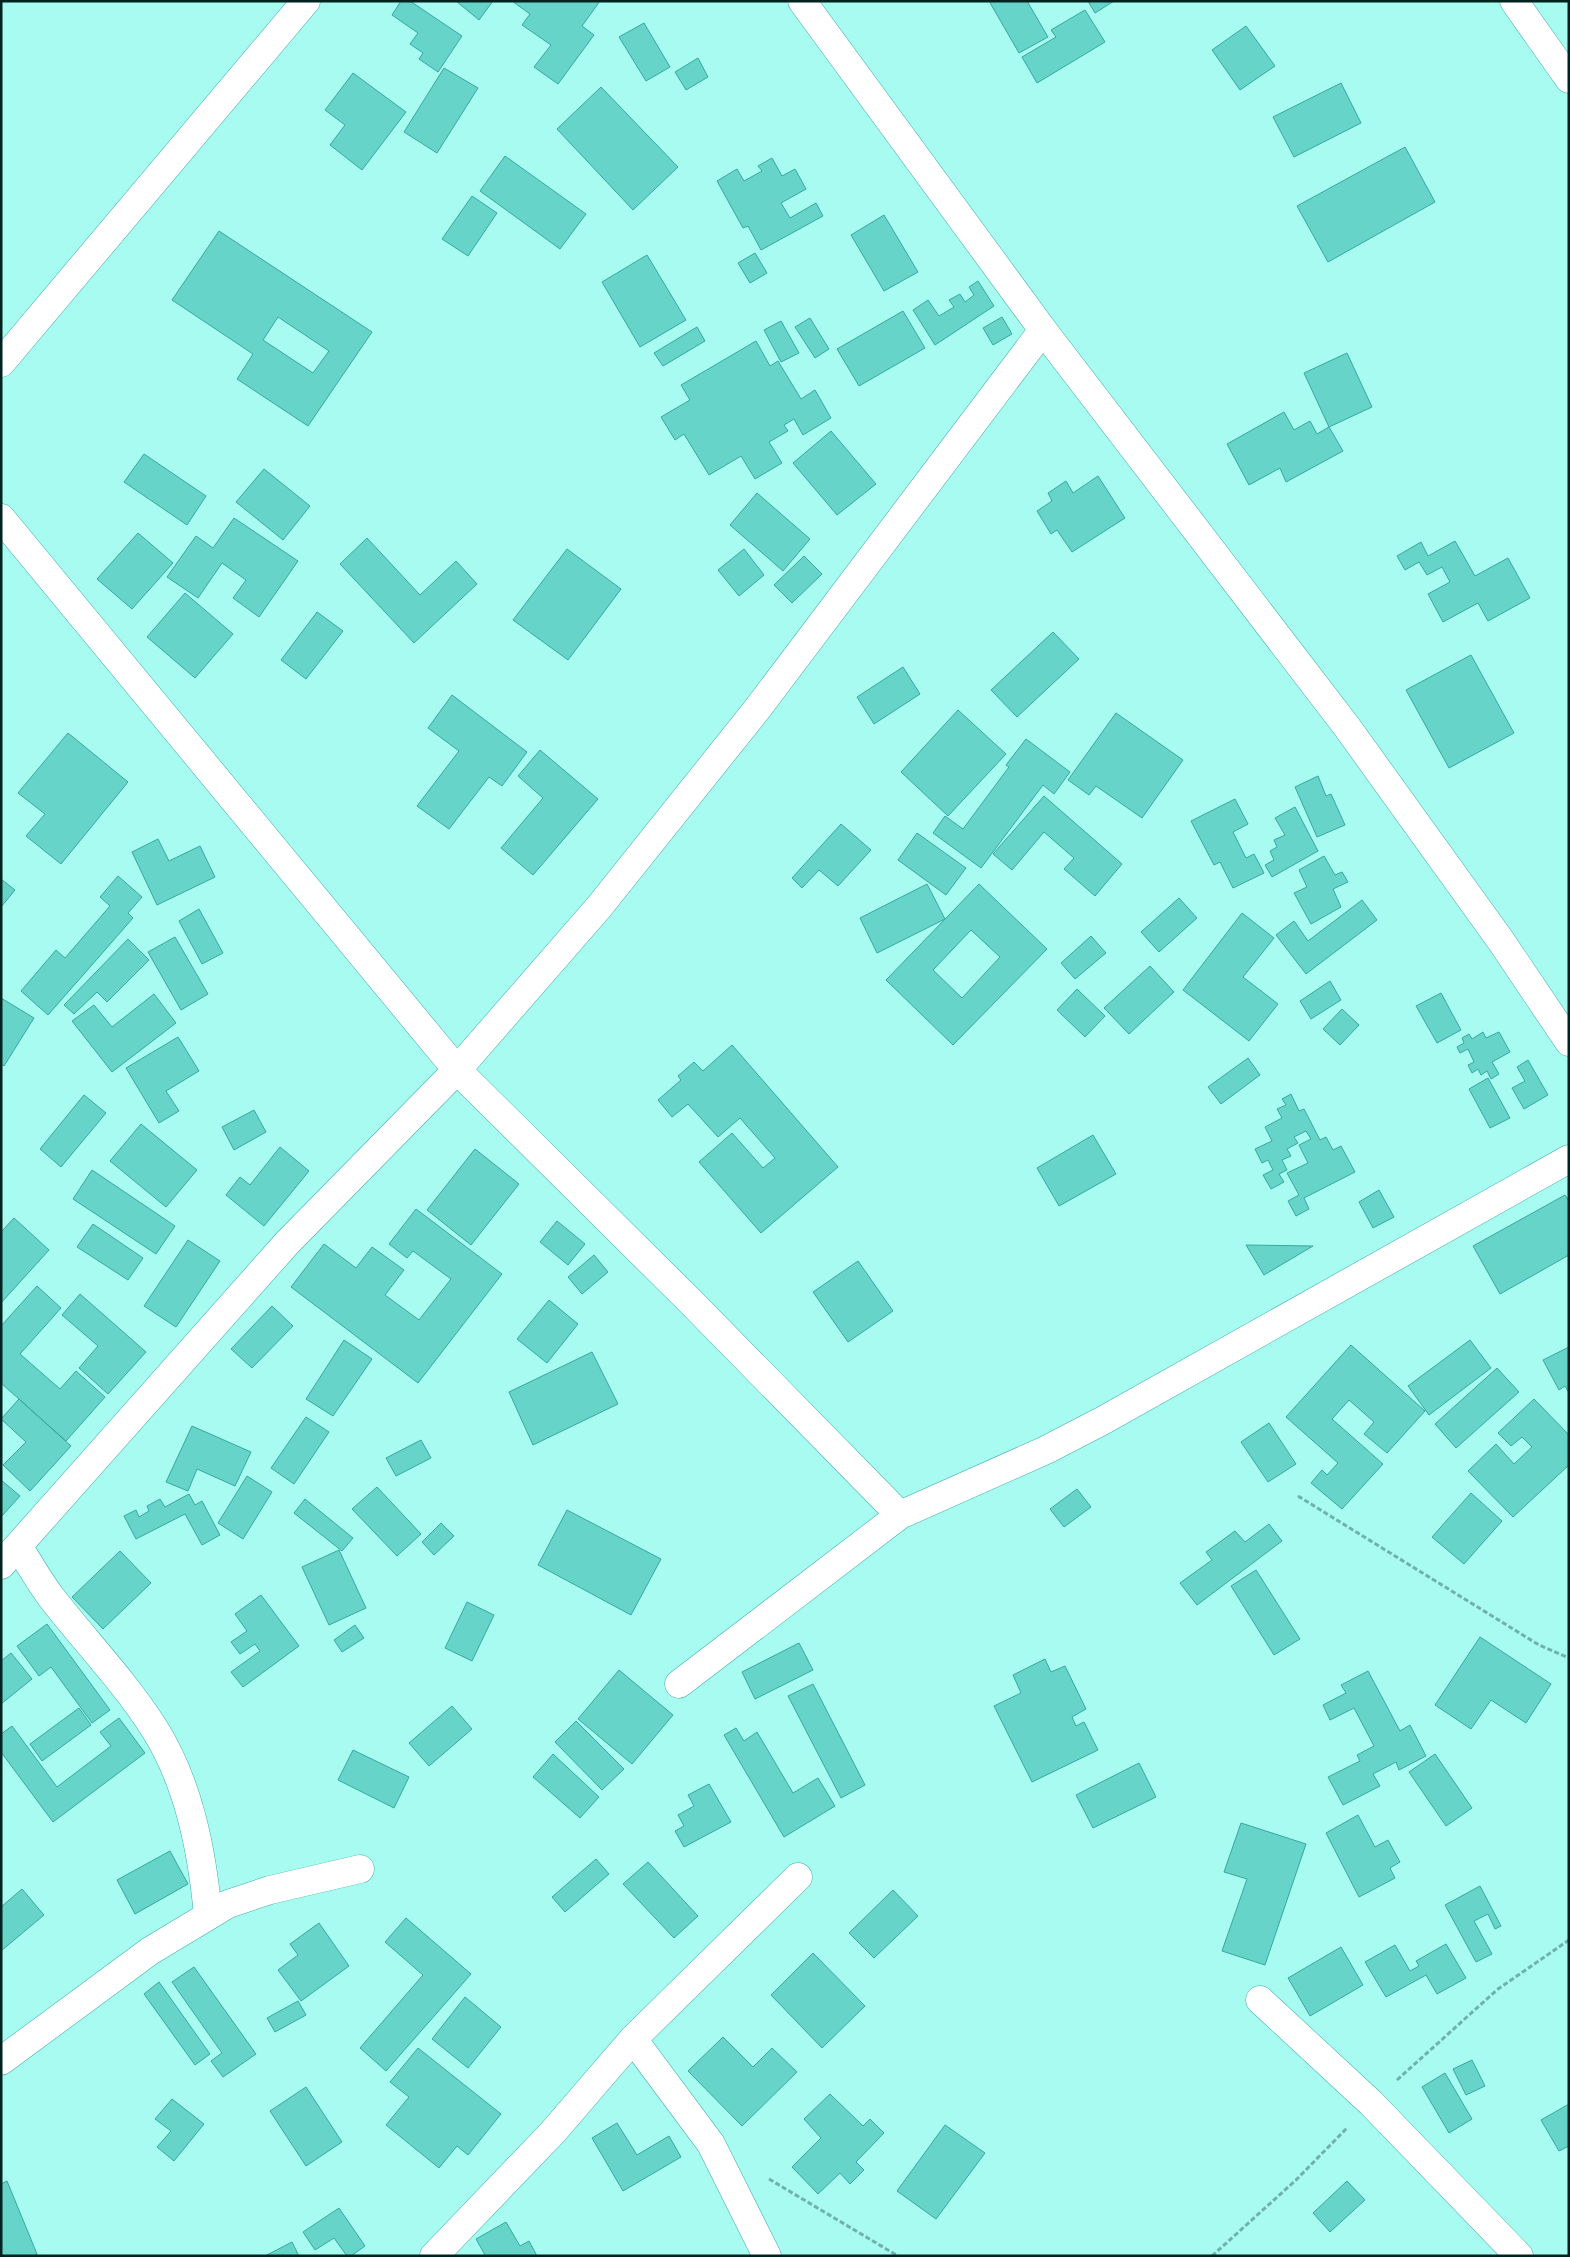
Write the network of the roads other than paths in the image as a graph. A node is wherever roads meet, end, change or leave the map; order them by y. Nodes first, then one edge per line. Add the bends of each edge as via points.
1 (306, 1) edge
2 (802, 1) edge
3 (1514, 1) edge
4 (1569, 79) edge
5 (1043, 330) junction
6 (1, 363) edge
7 (1, 518) edge
8 (1569, 1042) edge
9 (457, 1070) junction
10 (1569, 1159) edge
11 (900, 1515) junction
12 (10, 1556) edge
13 (679, 1684) dead end
14 (360, 1869) dead end
15 (798, 1878) dead end
16 (208, 1915) junction
17 (1260, 2000) dead end
18 (633, 2040) junction
19 (4, 2055) edge
20 (434, 2256) edge
21 (766, 2256) edge
22 (1519, 2256) edge

1 - 6 street
2 - 5 street
3 - 4 street
5 - 8 street via 1347,727
5 - 9 street via 758,708 599,907
7 - 9 street
9 - 11 street
9 - 12 street via 287,1243
10 - 11 street via 1102,1422
11 - 13 street
12 - 16 street via 50,1596 155,1729 193,1819
14 - 16 street via 270,1890 228,1904
15 - 18 street
16 - 19 street via 150,1951
17 - 22 street via 1371,2104
18 - 20 street via 553,2132
18 - 21 street via 711,2144

